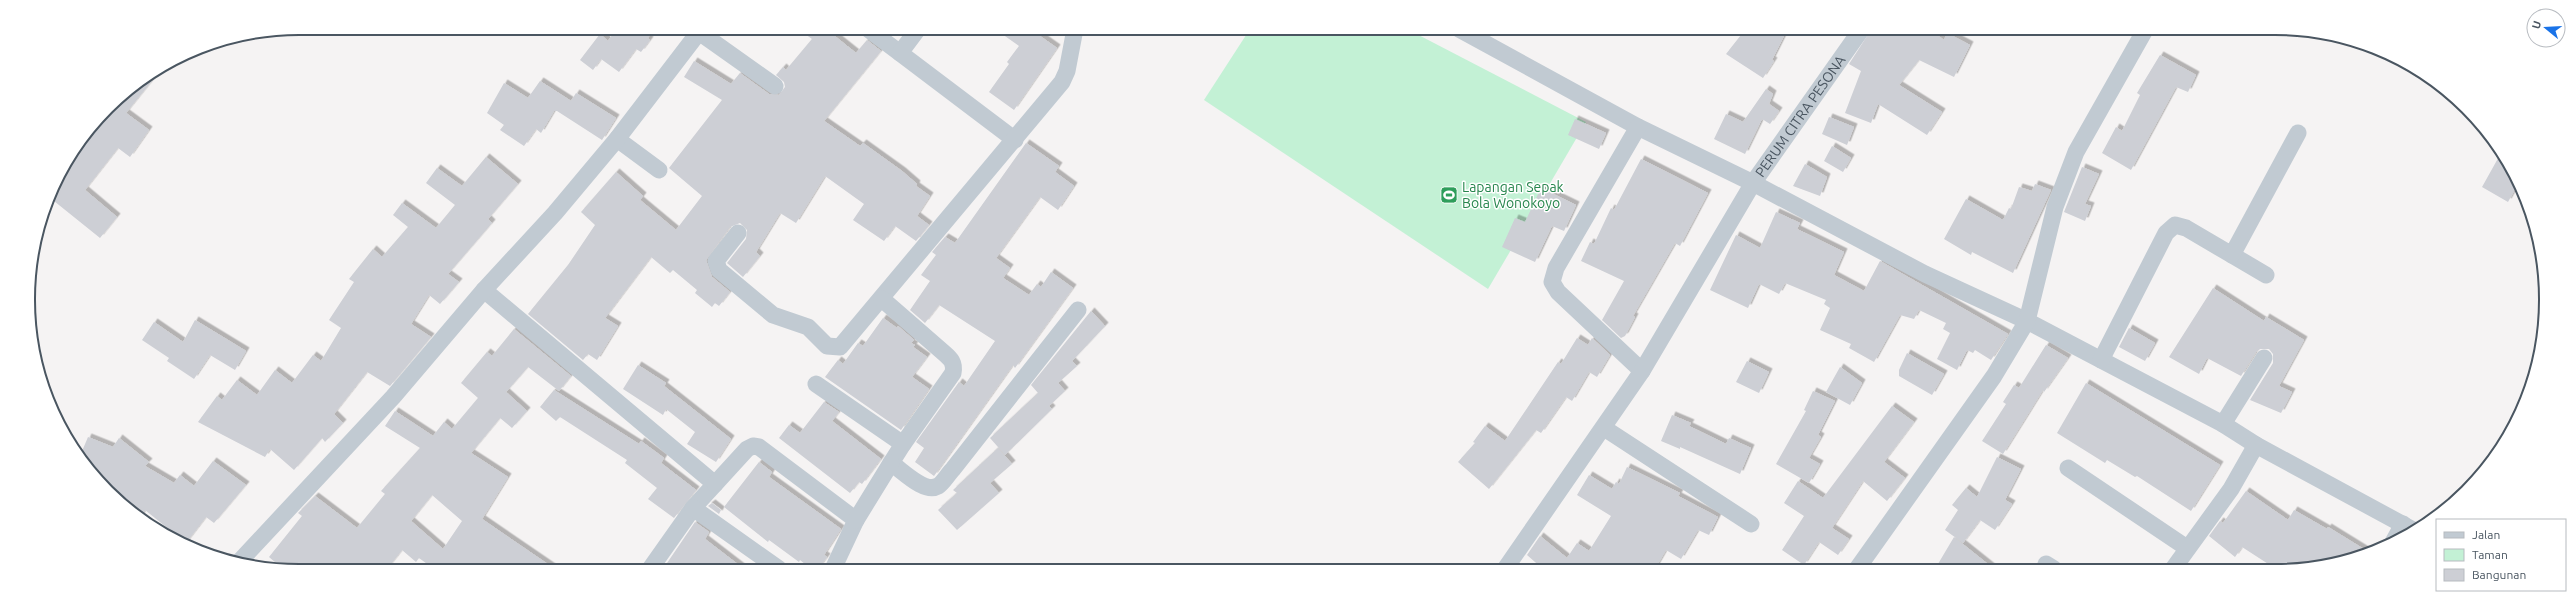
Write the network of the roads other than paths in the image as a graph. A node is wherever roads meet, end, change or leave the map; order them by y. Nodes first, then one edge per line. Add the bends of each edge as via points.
1 (696, 35) edge
2 (707, 35) edge
3 (876, 35) edge
4 (914, 35) edge
5 (1074, 35) edge
6 (1475, 35) edge
7 (1857, 35) edge
8 (2142, 35) edge
9 (900, 53) junction
10 (775, 86) dead end
11 (1638, 127) junction
12 (2298, 132) dead end
13 (617, 139) junction
14 (1014, 140) junction
15 (659, 170) dead end
16 (1753, 183) junction
17 (738, 233) dead end
18 (2232, 255) junction
19 (2266, 275) dead end
20 (484, 290) junction
21 (878, 304) junction
22 (1078, 310) dead end
23 (2027, 321) junction
24 (2264, 358) dead end
25 (2100, 360) junction
26 (1642, 371) junction
27 (816, 384) dead end
28 (2223, 424) junction
29 (1604, 428) junction
30 (903, 444) junction
31 (2256, 445) junction
32 (891, 463) junction
33 (2068, 468) dead end
34 (715, 484) junction
35 (693, 508) junction
36 (856, 520) junction
37 (1750, 524) dead end
38 (2408, 527) edge
39 (2187, 548) junction
40 (243, 558) edge
41 (654, 564) edge
42 (772, 564) edge
43 (835, 564) edge
44 (1509, 564) edge
45 (1861, 564) edge
46 (2176, 564) edge

1 - 13 street
2 - 10 street
3 - 9 street
4 - 9 street
5 - 14 street via 1067,71 1062,82
6 - 11 street
7 - 16 street, PERUM CITRA PESONA
8 - 23 street via 2076,152 2056,207
9 - 14 street
11 - 16 street
11 - 26 street via 1556,268 1552,282 1558,292
12 - 18 street
13 - 15 street
13 - 20 street via 555,213
14 - 21 street
16 - 23 street via 1925,274
16 - 26 street, PERUM CITRA PESONA
17 - 21 street via 716,261 716,266 773,315 808,328 828,346 840,346
18 - 19 street
18 - 25 street via 2186,228 2175,225 2166,233
20 - 34 street
20 - 40 street via 393,397
21 - 30 street via 944,353 952,361 954,368
22 - 32 street via 939,486 924,487
23 - 25 street
23 - 45 street via 1994,376
24 - 28 street
25 - 28 street
26 - 29 street, PERUM CITRA PESONA
27 - 30 street
28 - 31 street
29 - 37 street
29 - 44 street, PERUM CITRA PESONA
30 - 32 street
31 - 38 street
31 - 39 street via 2231,489
32 - 36 street
33 - 39 street
34 - 35 street
34 - 36 street via 746,449 759,447
35 - 41 street
35 - 42 street
36 - 43 street
39 - 46 street

